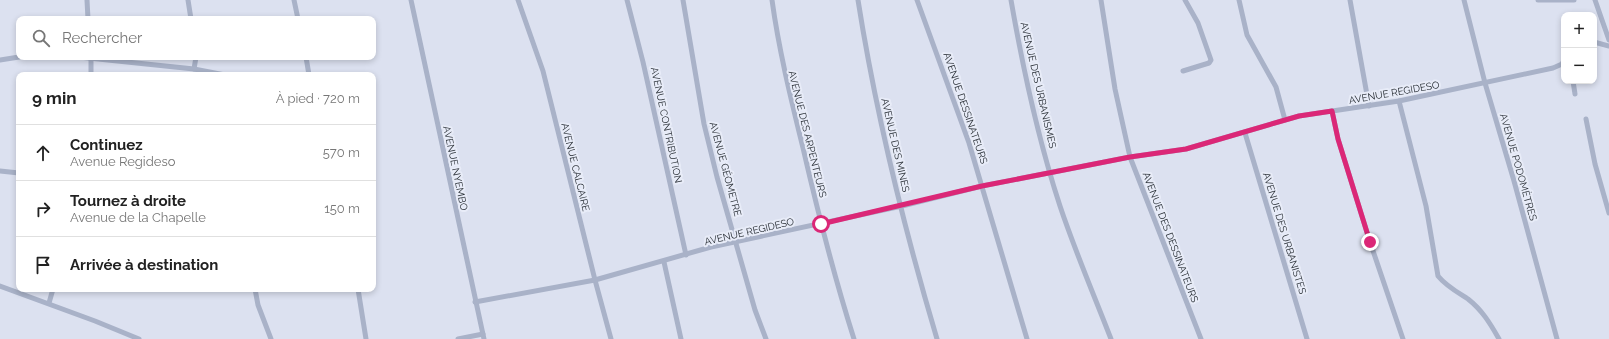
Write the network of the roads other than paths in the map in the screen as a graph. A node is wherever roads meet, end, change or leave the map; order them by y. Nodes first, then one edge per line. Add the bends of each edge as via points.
1 (87, 0) edge
2 (188, 0) edge
3 (294, 0) edge
4 (411, 0) edge
5 (518, 0) edge
6 (627, 0) edge
7 (683, 0) edge
8 (772, 0) edge
9 (858, 0) edge
10 (917, 0) edge
11 (1011, 0) edge
12 (1101, 0) edge
13 (1186, 0) edge
14 (1239, 0) edge
15 (1350, 0) edge
16 (1464, 0) edge
17 (1538, 0) edge
18 (1574, 0) edge
19 (1595, 0) edge
20 (88, 16) edge
21 (190, 16) edge
22 (297, 16) edge
23 (1609, 40) edge
24 (1597, 43) edge
25 (1609, 46) edge
26 (16, 57) edge
27 (0, 60) edge
28 (91, 60) edge
29 (115, 60) edge
30 (196, 60) edge
31 (306, 60) edge
32 (1561, 64) edge
33 (194, 70) junction
34 (1183, 71) dead end
35 (91, 72) edge
36 (207, 72) edge
37 (308, 72) edge
38 (1485, 83) junction
39 (1573, 84) edge
40 (1575, 94) dead end
41 (1399, 102) junction
42 (1369, 106) junction
43 (1332, 111) junction
44 (1586, 119) dead end
45 (1285, 120) junction
46 (1245, 133) junction
47 (1130, 157) junction
48 (0, 171) edge
49 (16, 173) edge
50 (1051, 173) junction
51 (982, 186) junction
52 (902, 206) junction
53 (1609, 212) edge
54 (821, 224) junction
55 (736, 241) junction
56 (686, 255) junction
57 (664, 262) junction
58 (595, 280) junction
59 (0, 286) edge
60 (16, 292) edge
61 (17, 292) edge
62 (52, 292) edge
63 (256, 292) edge
64 (358, 292) edge
65 (475, 302) junction
66 (49, 303) junction
67 (483, 337) edge
68 (139, 339) edge
69 (271, 339) edge
70 (366, 339) edge
71 (458, 339) edge
72 (611, 339) edge
73 (680, 339) edge
74 (766, 339) edge
75 (854, 339) edge
76 (936, 339) edge
77 (1027, 339) edge
78 (1111, 339) edge
79 (1200, 339) edge
80 (1307, 339) edge
81 (1403, 339) edge
82 (1498, 339) edge
83 (1557, 339) edge

1 - 20 street
2 - 21 street
3 - 22 street
4 - 65 street, AVENUE NYEMBO
5 - 58 street, AVENUE CALCAIRE via 543,71
6 - 56 street, AVENUE CONTRIBUTION
7 - 55 street, AVENUE GÉOMETRE via 704,124
8 - 54 street, AVENUE DES ARPENTEURS via 786,84
9 - 52 street, AVENUE DES MINES via 869,67
10 - 51 street, AVENUE DESSINATEURS via 941,61
11 - 50 street, AVENUE DES URBANISMES via 1017,37
12 - 47 street, AVENUE DES DESSINATEURS via 1115,89
13 - 34 street via 1198,23 1211,60 1209,63
14 - 45 street via 1247,35 1276,86
15 - 42 street
16 - 38 street, AVENUE PODOMÈTRES
17 - 18 street
19 - 23 street
24 - 25 street
26 - 27 street
28 - 35 street
29 - 33 street
30 - 33 street
31 - 37 street
32 - 38 street, AVENUE REGIDESO
33 - 36 street
38 - 41 street, AVENUE REGIDESO
38 - 83 street, AVENUE PODOMÈTRES
39 - 40 street
41 - 42 street, AVENUE REGIDESO
41 - 82 street via 1426,206 1438,276 1487,317
42 - 43 street, AVENUE REGIDESO
43 - 45 street, AVENUE REGIDESO
43 - 81 street via 1338,139 1370,242
44 - 53 street via 1595,164
45 - 46 street, AVENUE REGIDESO
46 - 47 street, AVENUE REGIDESO via 1186,149
46 - 80 street, AVENUE DES URBANISTES
47 - 50 street, AVENUE REGIDESO
47 - 79 street, AVENUE DES DESSINATEURS
48 - 49 street
50 - 51 street, AVENUE REGIDESO
50 - 78 street via 1060,206
51 - 52 street, AVENUE REGIDESO
51 - 77 street, AVENUE DESSINATEURS
52 - 54 street, AVENUE REGIDESO
52 - 76 street, AVENUE DES MINES
54 - 55 street, AVENUE REGIDESO
54 - 75 street, AVENUE DES ARPENTEURS
55 - 56 street, AVENUE REGIDESO
55 - 74 street, AVENUE GÉOMETRE via 755,310
56 - 57 street, AVENUE REGIDESO
57 - 58 street, AVENUE REGIDESO
57 - 73 street
58 - 65 street, AVENUE REGIDESO
58 - 72 street, AVENUE CALCAIRE
59 - 60 street
61 - 66 street
62 - 66 street
63 - 69 street
64 - 70 street
65 - 67 street, AVENUE NYEMBO
66 - 68 street
67 - 71 street

